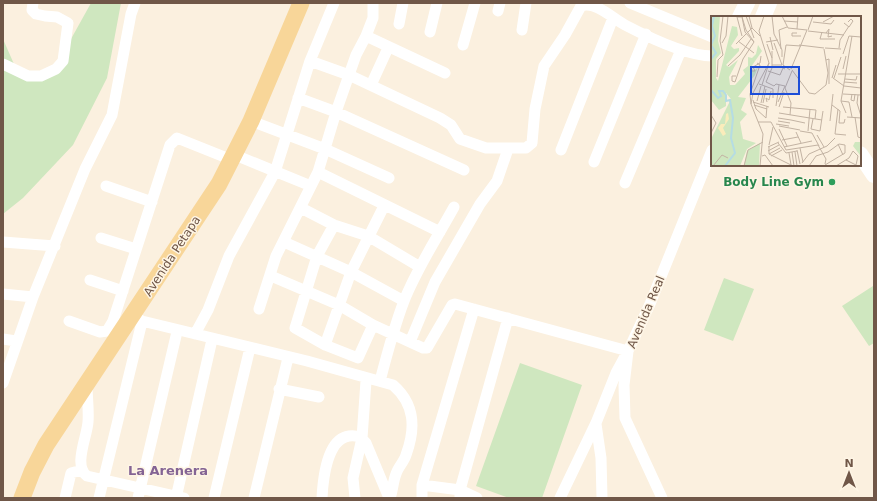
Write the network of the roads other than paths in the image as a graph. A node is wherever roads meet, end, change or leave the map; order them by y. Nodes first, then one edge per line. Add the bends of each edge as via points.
1 (33, 3) edge
2 (135, 3) edge
3 (301, 3) edge
4 (334, 3) edge
5 (372, 3) edge
6 (403, 3) edge
7 (438, 3) edge
8 (475, 3) edge
9 (526, 3) edge
10 (630, 3) edge
11 (747, 3) edge
12 (769, 3) edge
13 (740, 16) edge
14 (763, 16) edge
15 (613, 18) junction
16 (399, 24) dead end
17 (522, 30) dead end
18 (430, 32) dead end
19 (708, 33) edge
20 (646, 34) junction
21 (366, 36) junction
22 (463, 45) dead end
23 (388, 48) junction
24 (681, 50) junction
25 (711, 56) edge
26 (310, 61) junction
27 (3, 64) edge
28 (445, 73) dead end
29 (349, 75) junction
30 (371, 85) junction
31 (298, 98) junction
32 (336, 112) junction
33 (251, 121) junction
34 (288, 136) junction
35 (325, 149) junction
36 (508, 149) junction
37 (561, 150) dead end
38 (711, 152) edge
39 (861, 156) edge
40 (234, 157) junction
41 (594, 162) dead end
42 (464, 170) dead end
43 (275, 172) junction
44 (318, 172) junction
45 (874, 175) edge
46 (389, 178) dead end
47 (625, 183) dead end
48 (106, 186) dead end
49 (311, 186) junction
50 (152, 202) junction
51 (384, 206) junction
52 (454, 206) dead end
53 (301, 208) junction
54 (334, 225) junction
55 (440, 232) junction
56 (368, 236) junction
57 (101, 238) dead end
58 (3, 242) edge
59 (284, 242) junction
60 (54, 246) junction
61 (136, 249) junction
62 (317, 256) junction
63 (420, 267) junction
64 (351, 272) junction
65 (271, 276) junction
66 (90, 280) dead end
67 (123, 290) junction
68 (307, 292) junction
69 (3, 294) edge
70 (33, 297) junction
71 (404, 301) junction
72 (340, 305) junction
73 (258, 309) dead end
74 (474, 309) junction
75 (508, 318) junction
76 (69, 321) dead end
77 (128, 321) junction
78 (373, 325) junction
79 (196, 334) junction
80 (393, 334) junction
81 (176, 336) dead end
82 (3, 340) edge
83 (16, 341) junction
84 (410, 342) junction
85 (211, 344) dead end
86 (325, 345) junction
87 (628, 351) junction
88 (249, 352) dead end
89 (287, 362) dead end
90 (366, 381) dead end
91 (380, 381) junction
92 (3, 383) edge
93 (87, 383) junction
94 (279, 389) junction
95 (319, 397) dead end
96 (596, 423) junction
97 (362, 438) junction
98 (82, 470) junction
99 (103, 480) junction
100 (422, 485) junction
101 (139, 493) edge
102 (460, 494) edge
103 (179, 497) edge
104 (22, 498) edge
105 (64, 498) edge
106 (99, 498) edge
107 (214, 498) edge
108 (254, 498) edge
109 (322, 498) edge
110 (355, 498) edge
111 (390, 498) edge
112 (422, 498) edge
113 (477, 498) edge
114 (560, 498) edge
115 (602, 498) edge
116 (662, 498) edge

1 - 27 street via 32,10 36,14 57,17 68,23 63,61 56,69 41,76 28,76
2 - 60 street via 112,115 85,169
3 - 33 main road, Avenida Petapa
4 - 26 street
5 - 21 street via 373,18
6 - 16 street
7 - 18 street
8 - 22 street
9 - 17 street
10 - 19 street
11 - 13 main road
12 - 14 main road
15 - 20 street
15 - 36 street via 590,5 580,6 565,35 544,66 535,109 532,143 526,148
15 - 37 street
20 - 24 street
20 - 41 street
21 - 23 street
21 - 29 street
23 - 28 street
23 - 30 street
24 - 25 street via 700,56
24 - 47 street
26 - 29 street
26 - 31 street
29 - 30 street
29 - 32 street
30 - 36 street via 452,125 460,139 486,148
31 - 32 street
31 - 34 street
32 - 35 street
32 - 42 street
33 - 34 street
33 - 40 main road, Avenida Petapa
34 - 35 street
34 - 43 street
35 - 44 street
35 - 46 street
36 - 84 street via 497,181 480,204 435,282
38 - 87 street, Avenida Real via 650,304
39 - 45 main road
40 - 43 street
40 - 50 street via 177,138 170,145
40 - 77 main road, Avenida Petapa via 219,184
43 - 49 street
43 - 79 street via 229,256
44 - 49 street
44 - 51 street
48 - 50 street
49 - 53 street
50 - 61 street
51 - 55 street
51 - 56 street
52 - 55 street
53 - 54 street
53 - 59 street
54 - 56 street
54 - 62 street
55 - 63 street
56 - 63 street
56 - 64 street
57 - 61 street
58 - 60 street
59 - 62 street
59 - 65 street via 276,256
60 - 70 street
61 - 67 street
62 - 64 street
62 - 68 street
63 - 71 street
64 - 71 street
64 - 72 street
65 - 68 street
65 - 73 street
66 - 67 street
67 - 77 street
68 - 72 street
68 - 86 street via 294,327
69 - 70 street
70 - 83 street
71 - 80 street
72 - 78 street
72 - 86 street
74 - 75 street
74 - 84 street via 453,304 427,348
74 - 100 street
75 - 87 street
75 - 102 street
76 - 77 street via 103,332
77 - 79 street via 142,321
77 - 93 main road, Avenida Petapa
77 - 99 street
78 - 80 street
78 - 86 street via 360,357 356,358
79 - 91 street
80 - 84 street
80 - 91 street
81 - 101 street
82 - 83 street
83 - 92 street
85 - 103 street
87 - 96 street via 616,373
87 - 116 street, Avenida Real via 624,384 625,418
88 - 107 street
89 - 94 street
90 - 97 street
91 - 111 street via 393,385 402,393 411,409 410,442 396,474
93 - 98 street via 88,422
93 - 104 main road, Avenida Petapa via 40,456
94 - 95 street
94 - 108 street
96 - 114 street
96 - 115 street
97 - 109 street via 346,436 339,438 334,445 324,476
97 - 110 street via 353,478
97 - 111 street
98 - 99 street via 87,476
98 - 105 street via 71,473
99 - 101 street
99 - 106 street
100 - 102 street
100 - 112 street
101 - 103 street
102 - 113 street

